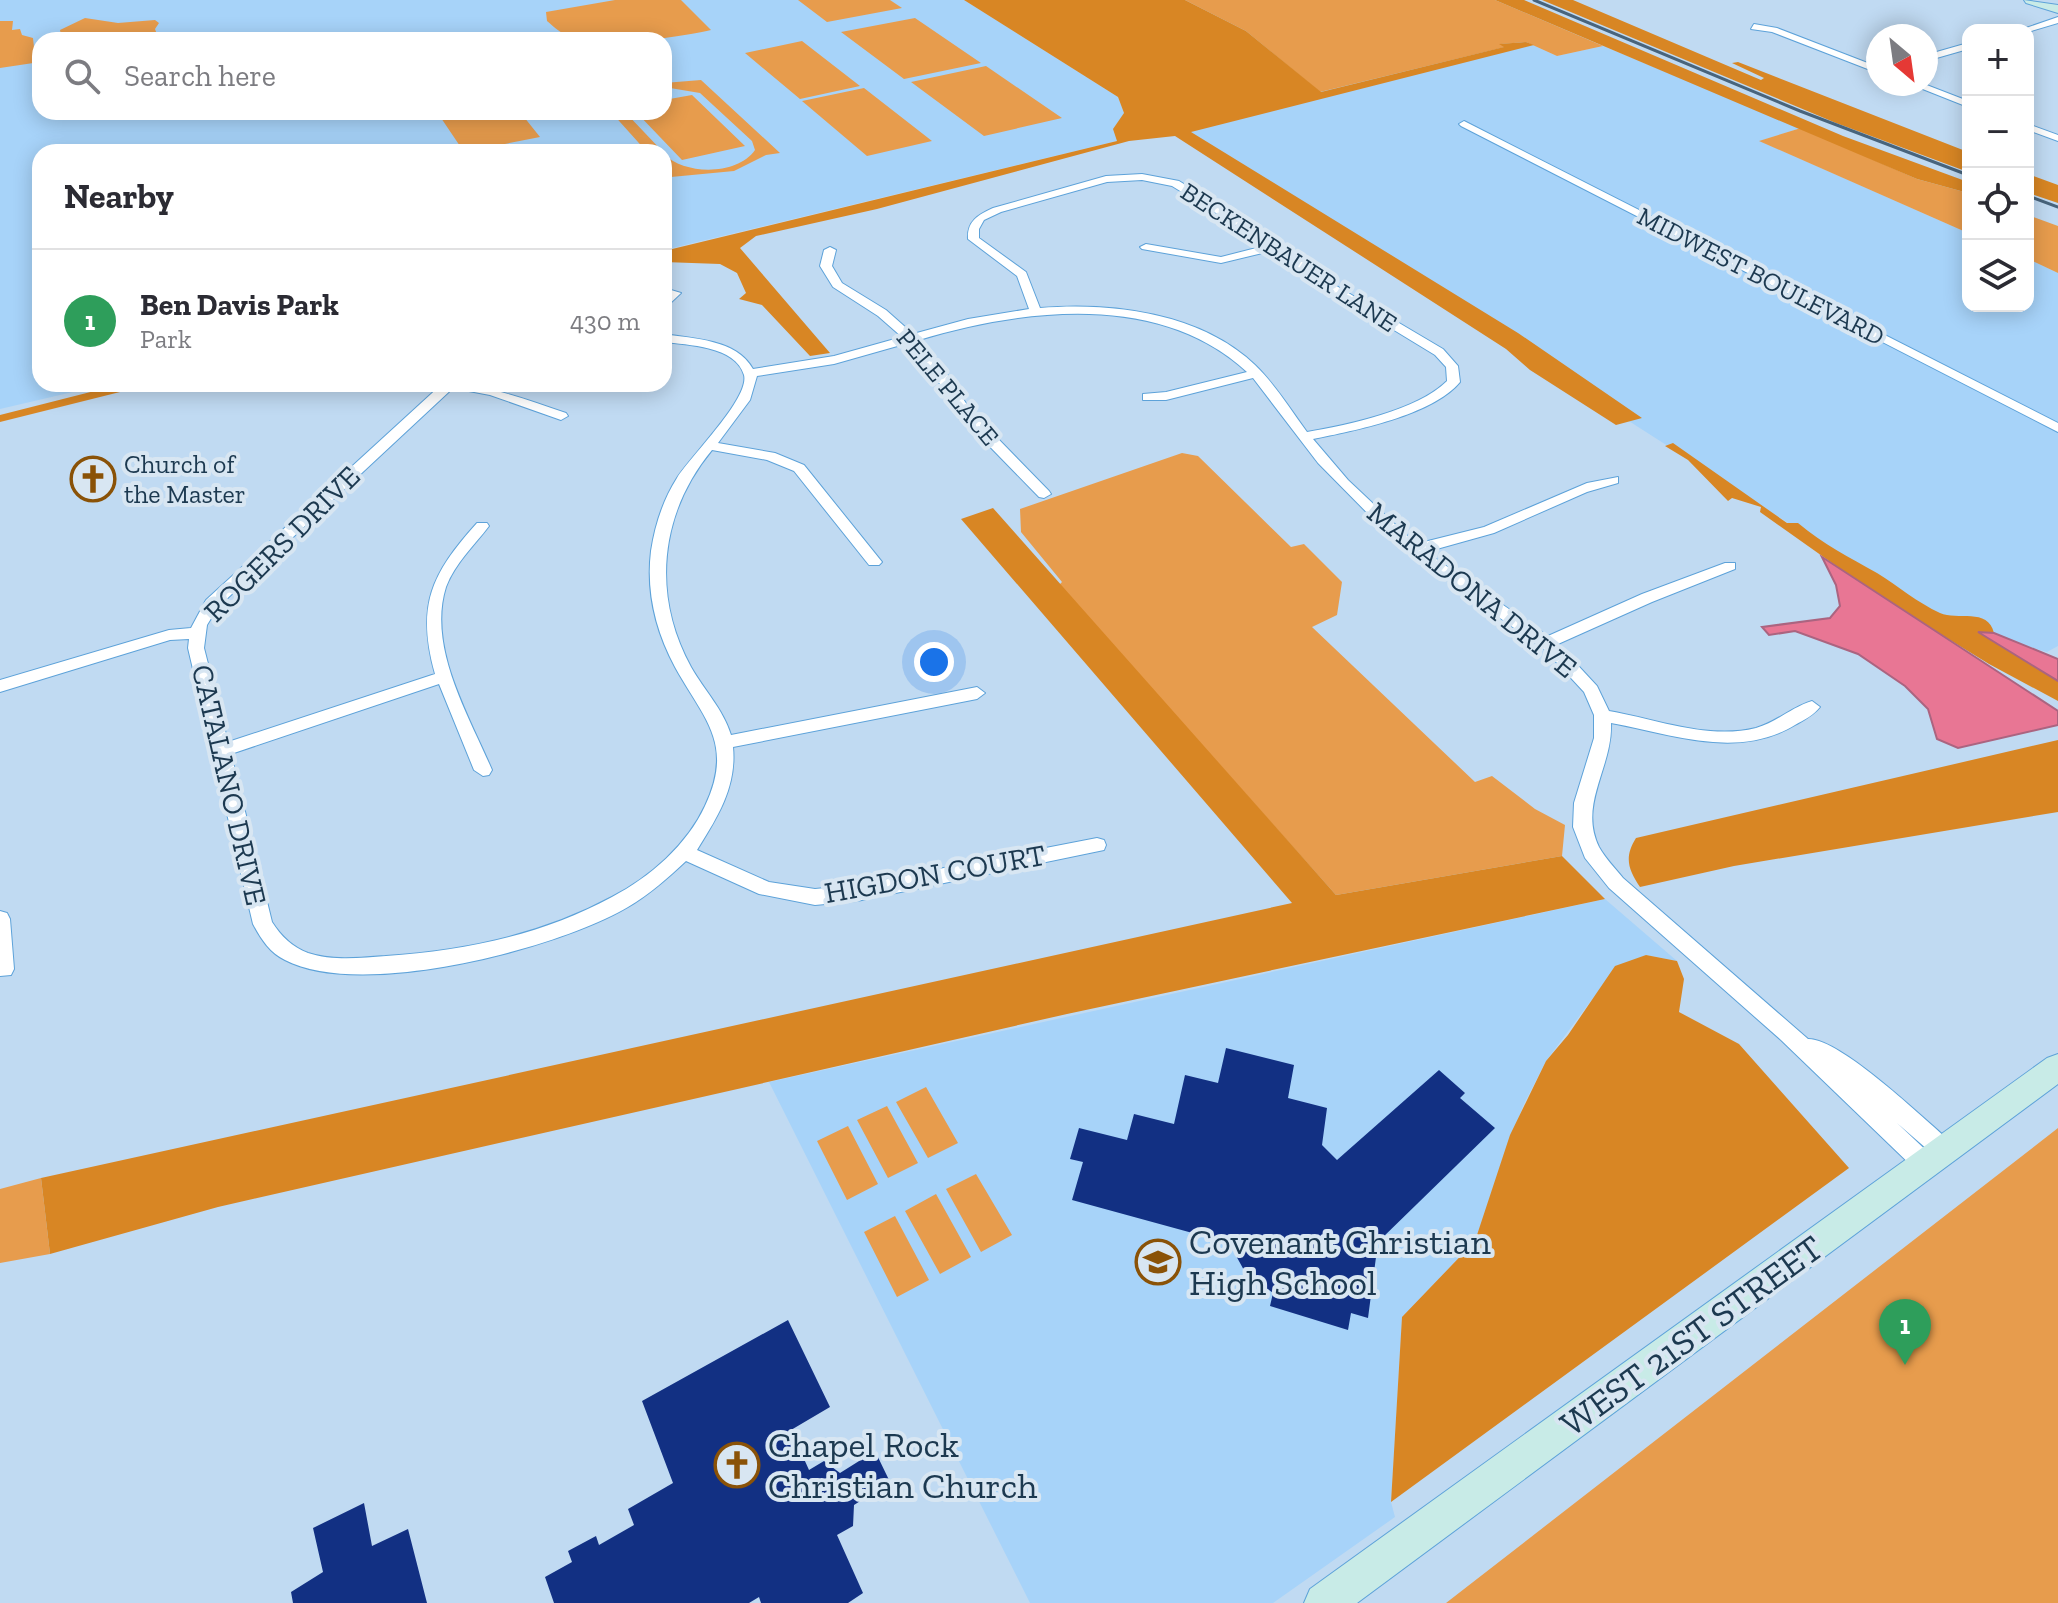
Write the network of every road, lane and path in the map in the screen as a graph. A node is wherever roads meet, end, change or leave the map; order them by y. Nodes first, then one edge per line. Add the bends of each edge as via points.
1 (2030, 0) edge
2 (2058, 9) edge
3 (2058, 20) edge
4 (1754, 27) dead end
5 (2034, 27) edge
6 (1962, 48) edge
7 (1938, 55) edge
8 (1866, 65) edge
9 (1938, 93) edge
10 (1962, 102) edge
11 (1464, 124) dead end
12 (2058, 126) edge
13 (2034, 129) edge
14 (2041, 132) junction
15 (2058, 138) edge
16 (1277, 246) junction
17 (1146, 247) dead end
18 (830, 250) dead end
19 (675, 293) dead end
20 (672, 296) edge
21 (1036, 313) junction
22 (911, 339) junction
23 (672, 340) edge
24 (750, 373) junction
25 (1257, 373) junction
26 (442, 392) edge
27 (493, 392) edge
28 (1148, 397) dead end
29 (561, 416) dead end
30 (2058, 428) edge
31 (1304, 437) junction
32 (707, 445) junction
33 (1613, 480) dead end
34 (1044, 494) dead end
35 (482, 526) dead end
36 (1412, 549) junction
37 (874, 562) dead end
38 (1730, 566) dead end
39 (196, 633) junction
40 (1544, 644) junction
41 (446, 676) junction
42 (0, 686) edge
43 (977, 693) dead end
44 (1812, 707) dead end
45 (1602, 716) junction
46 (724, 743) junction
47 (221, 751) junction
48 (483, 770) dead end
49 (1097, 845) dead end
50 (684, 852) junction
51 (0, 919) edge
52 (4, 969) dead end
53 (2058, 1067) edge
54 (1934, 1156) junction
55 (1324, 1603) edge

1 - 2 street
3 - 5 street
4 - 8 street
6 - 7 street
9 - 10 street
11 - 30 street, MIDWEST BOULEVARD
12 - 14 street
13 - 14 street
14 - 15 street
16 - 17 street via 1221,260
16 - 21 street, BECKENBAUER LANE via 1186,187 1135,176 1096,181 997,210 978,220 972,232 974,239 1022,274
16 - 31 street, BECKENBAUER LANE via 1319,280 1439,352 1455,372 1443,394 1345,429
18 - 22 street, PELE PLACE via 826,266 835,282
19 - 20 street
21 - 22 street, MARADONA DRIVE via 985,319
21 - 25 street, MARADONA DRIVE via 1110,313 1166,323 1217,343
22 - 24 street, MARADONA DRIVE via 844,358
22 - 34 street, PELE PLACE via 966,414
23 - 24 street via 724,350
24 - 32 street via 749,391
25 - 28 street
25 - 31 street, MARADONA DRIVE
26 - 39 street, ROGERS DRIVE via 212,604
27 - 29 street
31 - 36 street, MARADONA DRIVE
32 - 37 street via 770,456 799,468
32 - 46 street via 671,504 657,560 662,612 682,664 714,713
33 - 36 street via 1591,484 1487,530
35 - 41 street via 455,555 435,596 431,634
36 - 40 street, MARADONA DRIVE
38 - 40 street
39 - 42 street, ROGERS DRIVE via 169,635
39 - 47 street, CATALANO DRIVE
40 - 45 street, MARADONA DRIVE via 1582,678
41 - 47 street
41 - 48 street
43 - 46 street
44 - 45 street via 1788,725 1720,738
45 - 54 street via 1603,739 1580,814 1592,854 1616,883
46 - 50 street via 717,798
47 - 50 street, CATALANO DRIVE via 269,935 298,958 332,967 416,962 538,935 602,911 649,885
49 - 50 street, HIGDON COURT via 832,896 766,889
51 - 52 street
53 - 54 street, WEST 21ST STREET
54 - 55 street, WEST 21ST STREET

